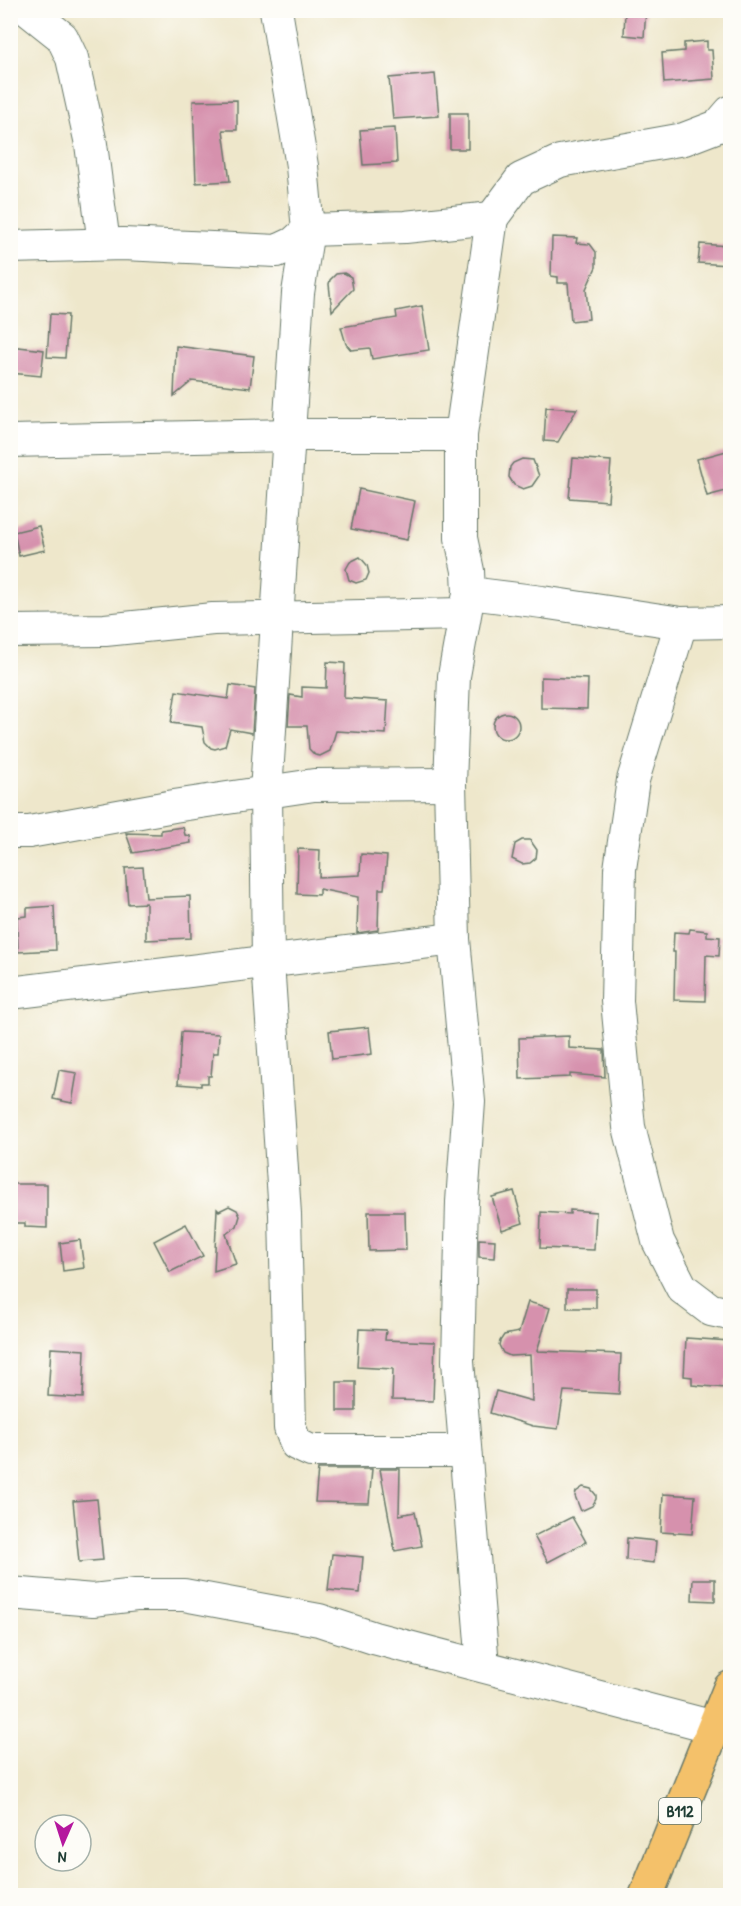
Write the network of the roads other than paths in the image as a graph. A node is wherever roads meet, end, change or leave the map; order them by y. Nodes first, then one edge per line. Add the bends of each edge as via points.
1 (28, 10) edge
2 (276, 10) edge
3 (730, 112) edge
4 (492, 218) junction
5 (308, 230) junction
6 (104, 244) junction
7 (10, 247) edge
8 (289, 435) junction
9 (460, 435) junction
10 (10, 441) edge
11 (467, 604) junction
12 (278, 618) junction
13 (730, 622) edge
14 (681, 623) junction
15 (10, 631) edge
16 (450, 784) junction
17 (266, 792) junction
18 (10, 832) edge
19 (454, 939) junction
20 (268, 962) junction
21 (10, 993) edge
22 (730, 1314) edge
23 (465, 1450) junction
24 (10, 1593) edge
25 (483, 1666) junction
26 (730, 1688) edge
27 (714, 1727) junction
28 (646, 1896) edge

1 - 6 street via 62,37 72,58 91,144
2 - 5 street via 302,166
3 - 4 street via 718,126 684,139 560,161 530,174 521,179
4 - 5 street via 405,227
4 - 9 street
5 - 6 street via 277,251
5 - 8 street via 297,293
6 - 7 street
8 - 9 street
8 - 10 street
8 - 12 street
9 - 11 street via 461,538 468,571
11 - 12 street
11 - 14 street via 542,602
11 - 16 street via 454,676
12 - 15 street via 213,619 105,630
12 - 17 street
13 - 14 street
14 - 22 street via 633,780 620,868 617,1000 629,1127 658,1241 682,1288 711,1310
16 - 17 street via 314,785
16 - 19 street
17 - 18 street
17 - 20 street
19 - 20 street
19 - 23 street via 469,1101 458,1361
20 - 21 street
20 - 23 street via 285,1214 290,1428 296,1444 310,1450
23 - 25 street
24 - 25 street via 93,1600 184,1595 319,1620
25 - 27 street
26 - 27 main road, B112
27 - 28 main road, B112

